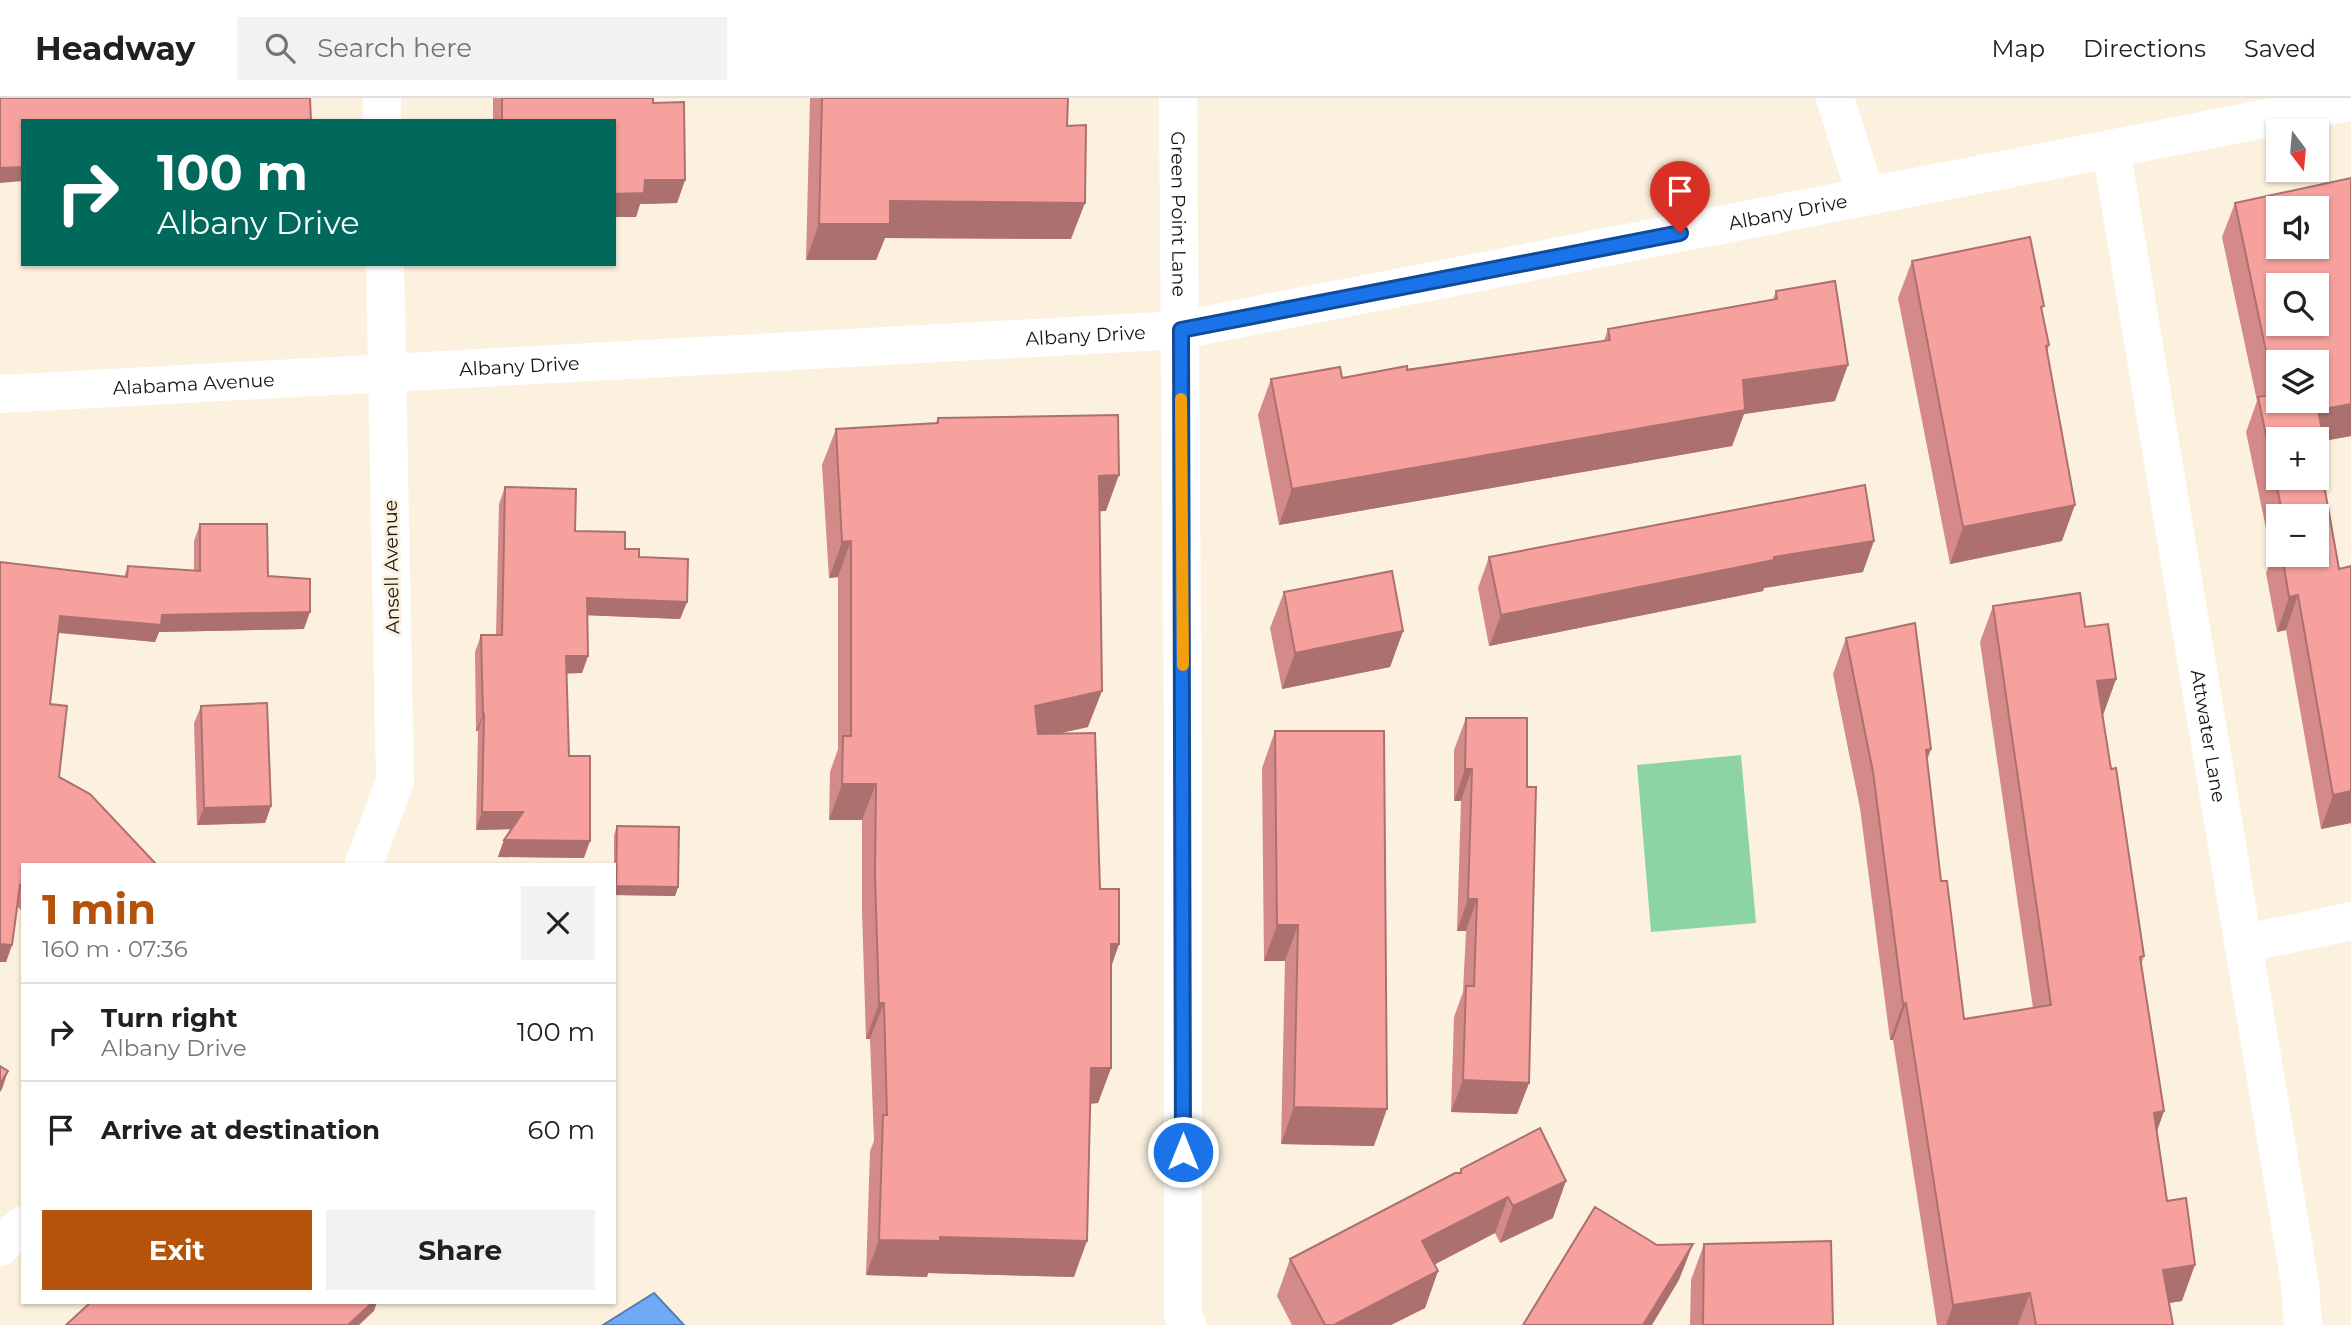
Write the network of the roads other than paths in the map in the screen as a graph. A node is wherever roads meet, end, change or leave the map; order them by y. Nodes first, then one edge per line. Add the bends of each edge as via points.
1 (382, 98) edge
2 (1178, 98) edge
3 (1835, 98) edge
4 (2351, 102) edge
5 (382, 119) edge
6 (2111, 149) junction
7 (1866, 196) junction
8 (385, 266) edge
9 (1181, 330) junction
10 (387, 373) junction
11 (0, 394) edge
12 (364, 863) edge
13 (2351, 921) edge
14 (2243, 944) junction
15 (21, 1227) edge
16 (0, 1247) edge
17 (1187, 1325) edge
18 (2303, 1325) edge

1 - 5 street
2 - 9 street, Green Point Lane
3 - 7 street
4 - 6 street, Albany Drive
6 - 7 street, Albany Drive
6 - 14 street, Attwater Lane
7 - 9 street, Albany Drive
8 - 10 street, Ansell Avenue
9 - 10 street, Albany Drive
9 - 17 street via 1183,1314
10 - 11 street, Alabama Avenue
10 - 12 street, Ansell Avenue via 395,781
13 - 14 street
14 - 18 street, Attwater Lane
15 - 16 street

